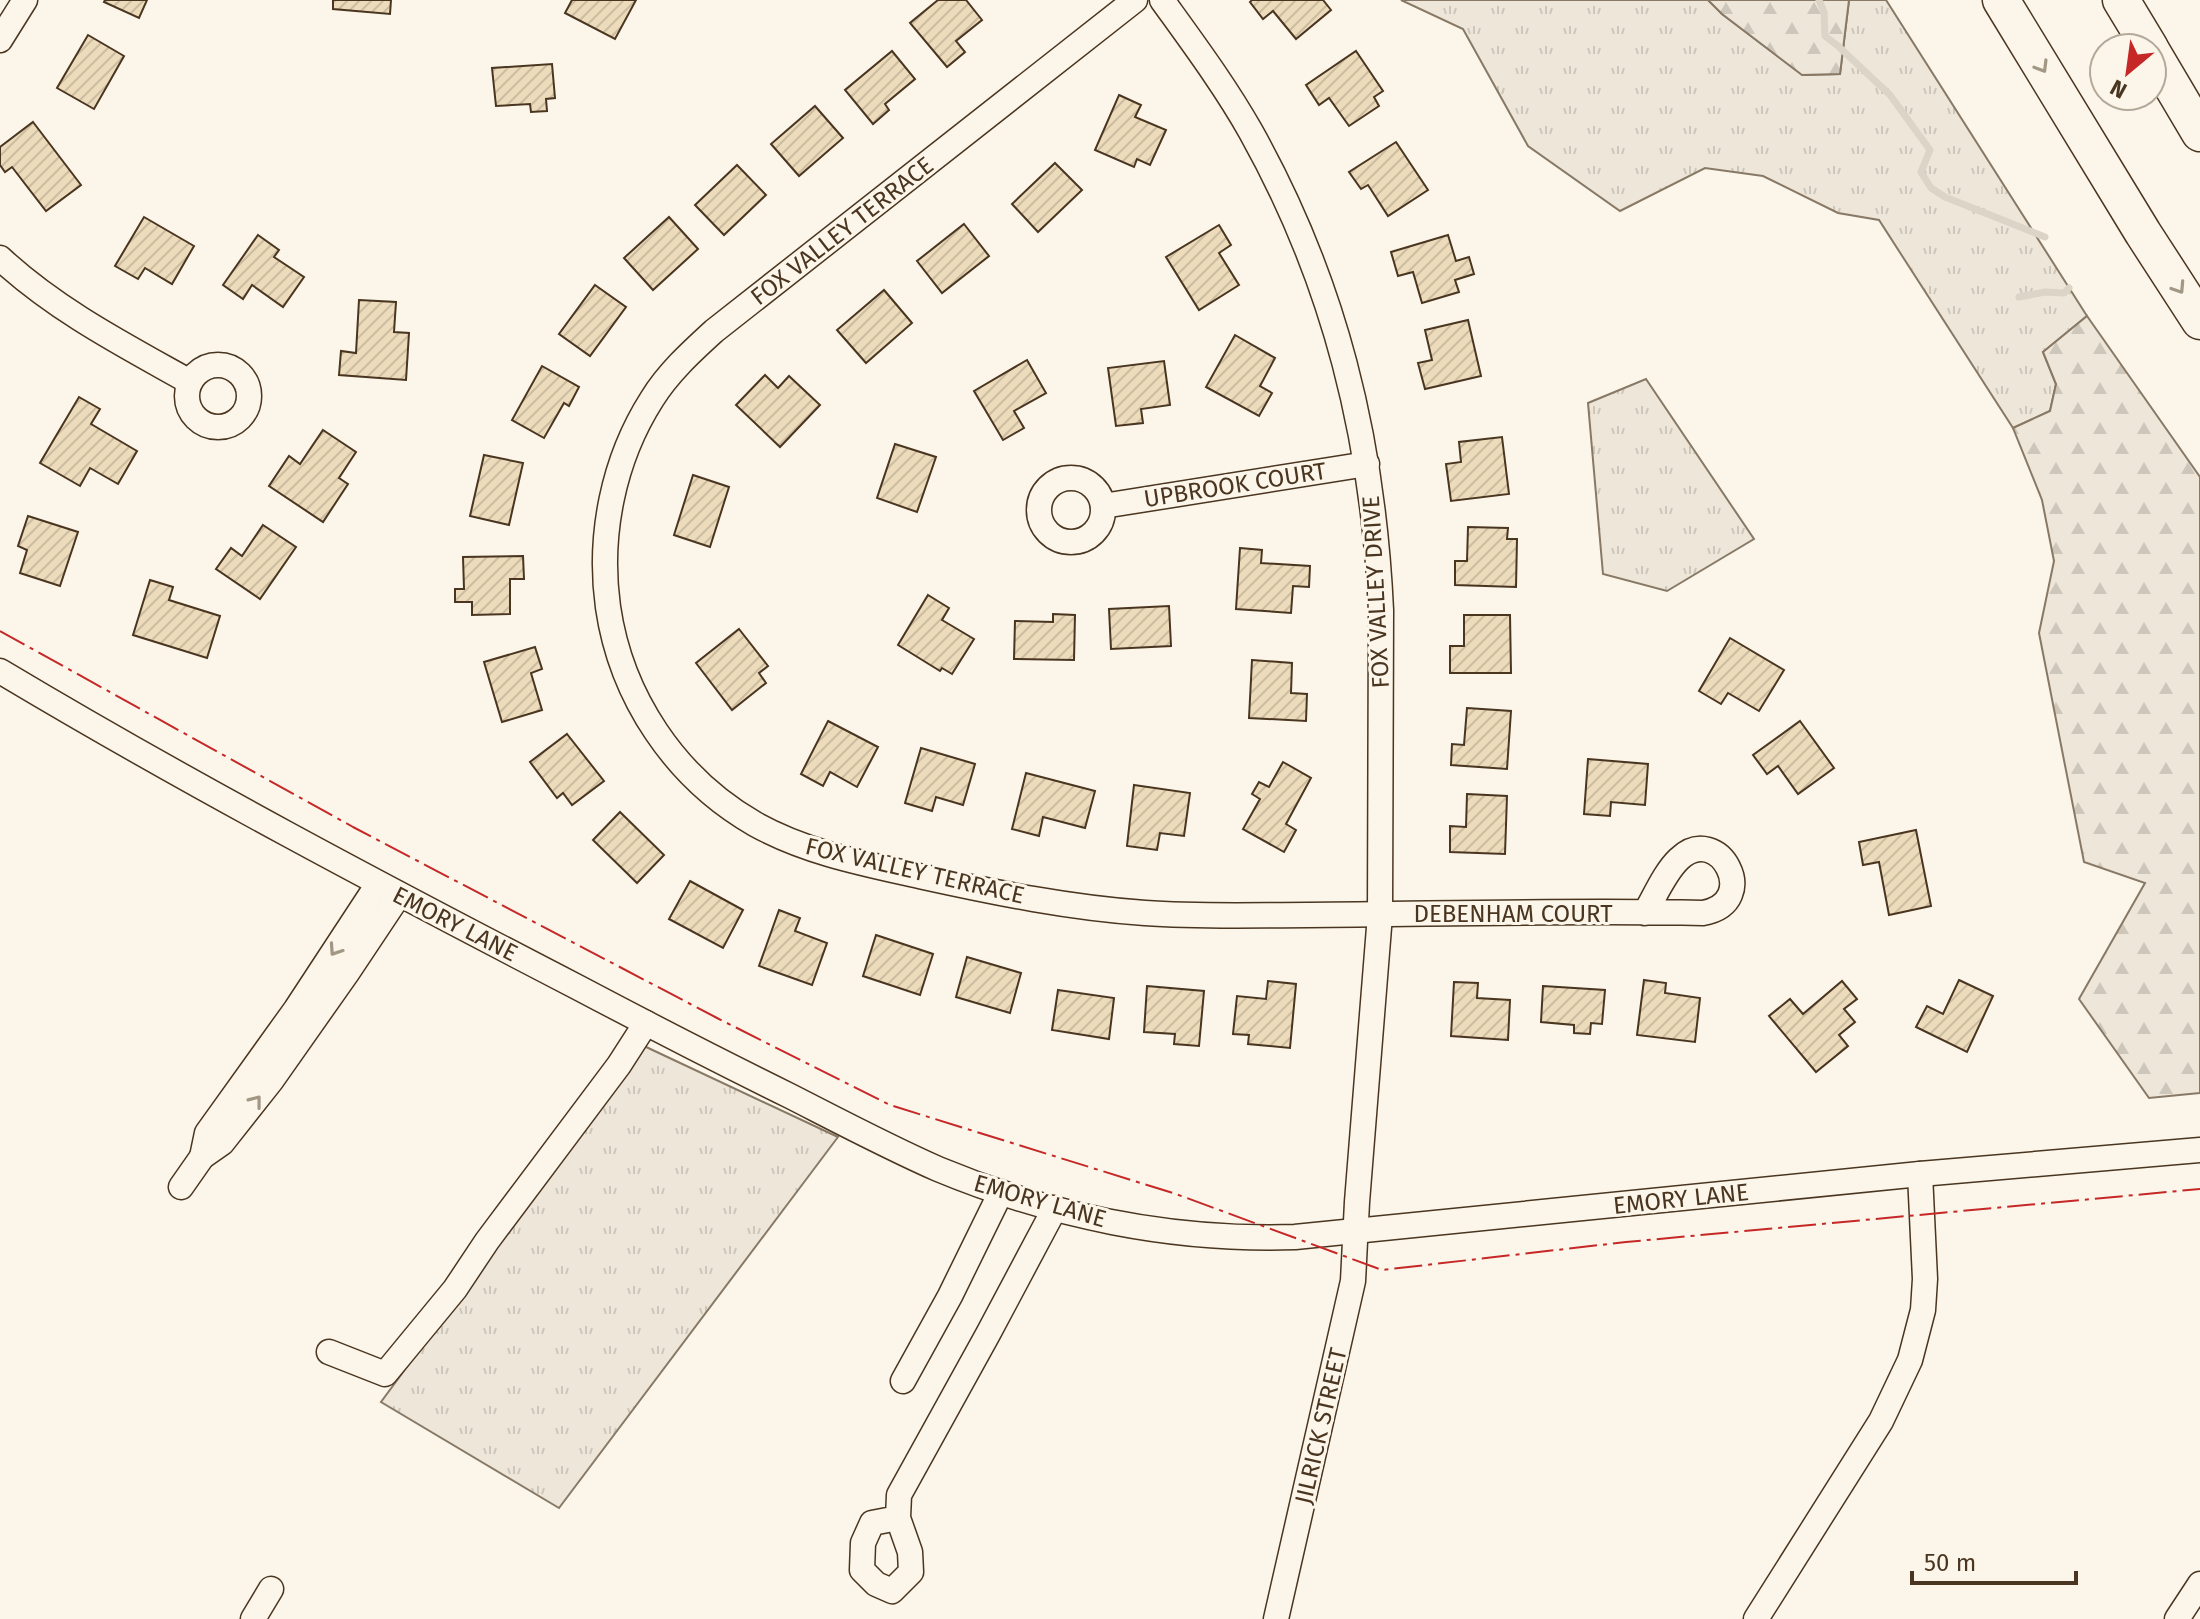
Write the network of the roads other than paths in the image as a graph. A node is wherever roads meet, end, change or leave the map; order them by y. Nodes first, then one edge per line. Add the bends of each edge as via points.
1 (25, 0) edge
2 (1135, 0) edge
3 (1162, 0) edge
4 (2001, 0) edge
5 (2121, 0) edge
6 (2140, 32) edge
7 (0, 40) edge
8 (2168, 79) edge
9 (2200, 133) edge
10 (0, 258) edge
11 (2200, 321) edge
12 (190, 382) dead end
13 (1367, 464) junction
14 (1103, 506) dead end
15 (0, 671) edge
16 (388, 890) junction
17 (1645, 913) dead end
18 (1380, 915) junction
19 (646, 1023) junction
20 (2200, 1150) edge
21 (1920, 1174) junction
22 (181, 1187) dead end
23 (1001, 1192) junction
24 (1055, 1208) junction
25 (1356, 1232) junction
26 (329, 1352) dead end
27 (903, 1381) dead end
28 (898, 1518) dead end
29 (2200, 1584) edge
30 (271, 1589) dead end
31 (253, 1619) edge
32 (1276, 1619) edge
33 (1756, 1619) edge
34 (2177, 1619) edge

1 - 7 street
2 - 18 street, FOX VALLEY TERRACE via 714,331 670,374 636,428 615,487 604,559 611,630 637,701 676,758 723,803 796,843 992,892 1091,908 1197,915
3 - 13 street, FOX VALLEY DRIVE via 1249,130 1290,210 1338,337
4 -> 11 highway
5 - 6 highway
8 - 9 highway
10 - 12 street via 67,311
13 - 14 street, UPBROOK COURT
13 - 18 street, FOX VALLEY DRIVE via 1381,610
15 - 16 street, EMORY LANE
16 - 19 street, EMORY LANE
16 - 22 street via 347,973 271,1081
17 - 18 street, DEBENHAM COURT
18 - 25 street, FOX VALLEY DRIVE
19 - 23 street, EMORY LANE via 887,1145
19 - 26 street via 455,1289 385,1374
20 - 21 street, EMORY LANE
21 - 25 street, EMORY LANE
21 - 33 street via 1925,1279 1910,1360 1881,1421
23 - 24 street, EMORY LANE
23 - 27 street
24 - 25 street, EMORY LANE via 1126,1225 1229,1238
24 - 28 street via 899,1495
25 - 32 street, JILRICK STREET via 1347,1313
29 - 34 street
30 - 31 street

